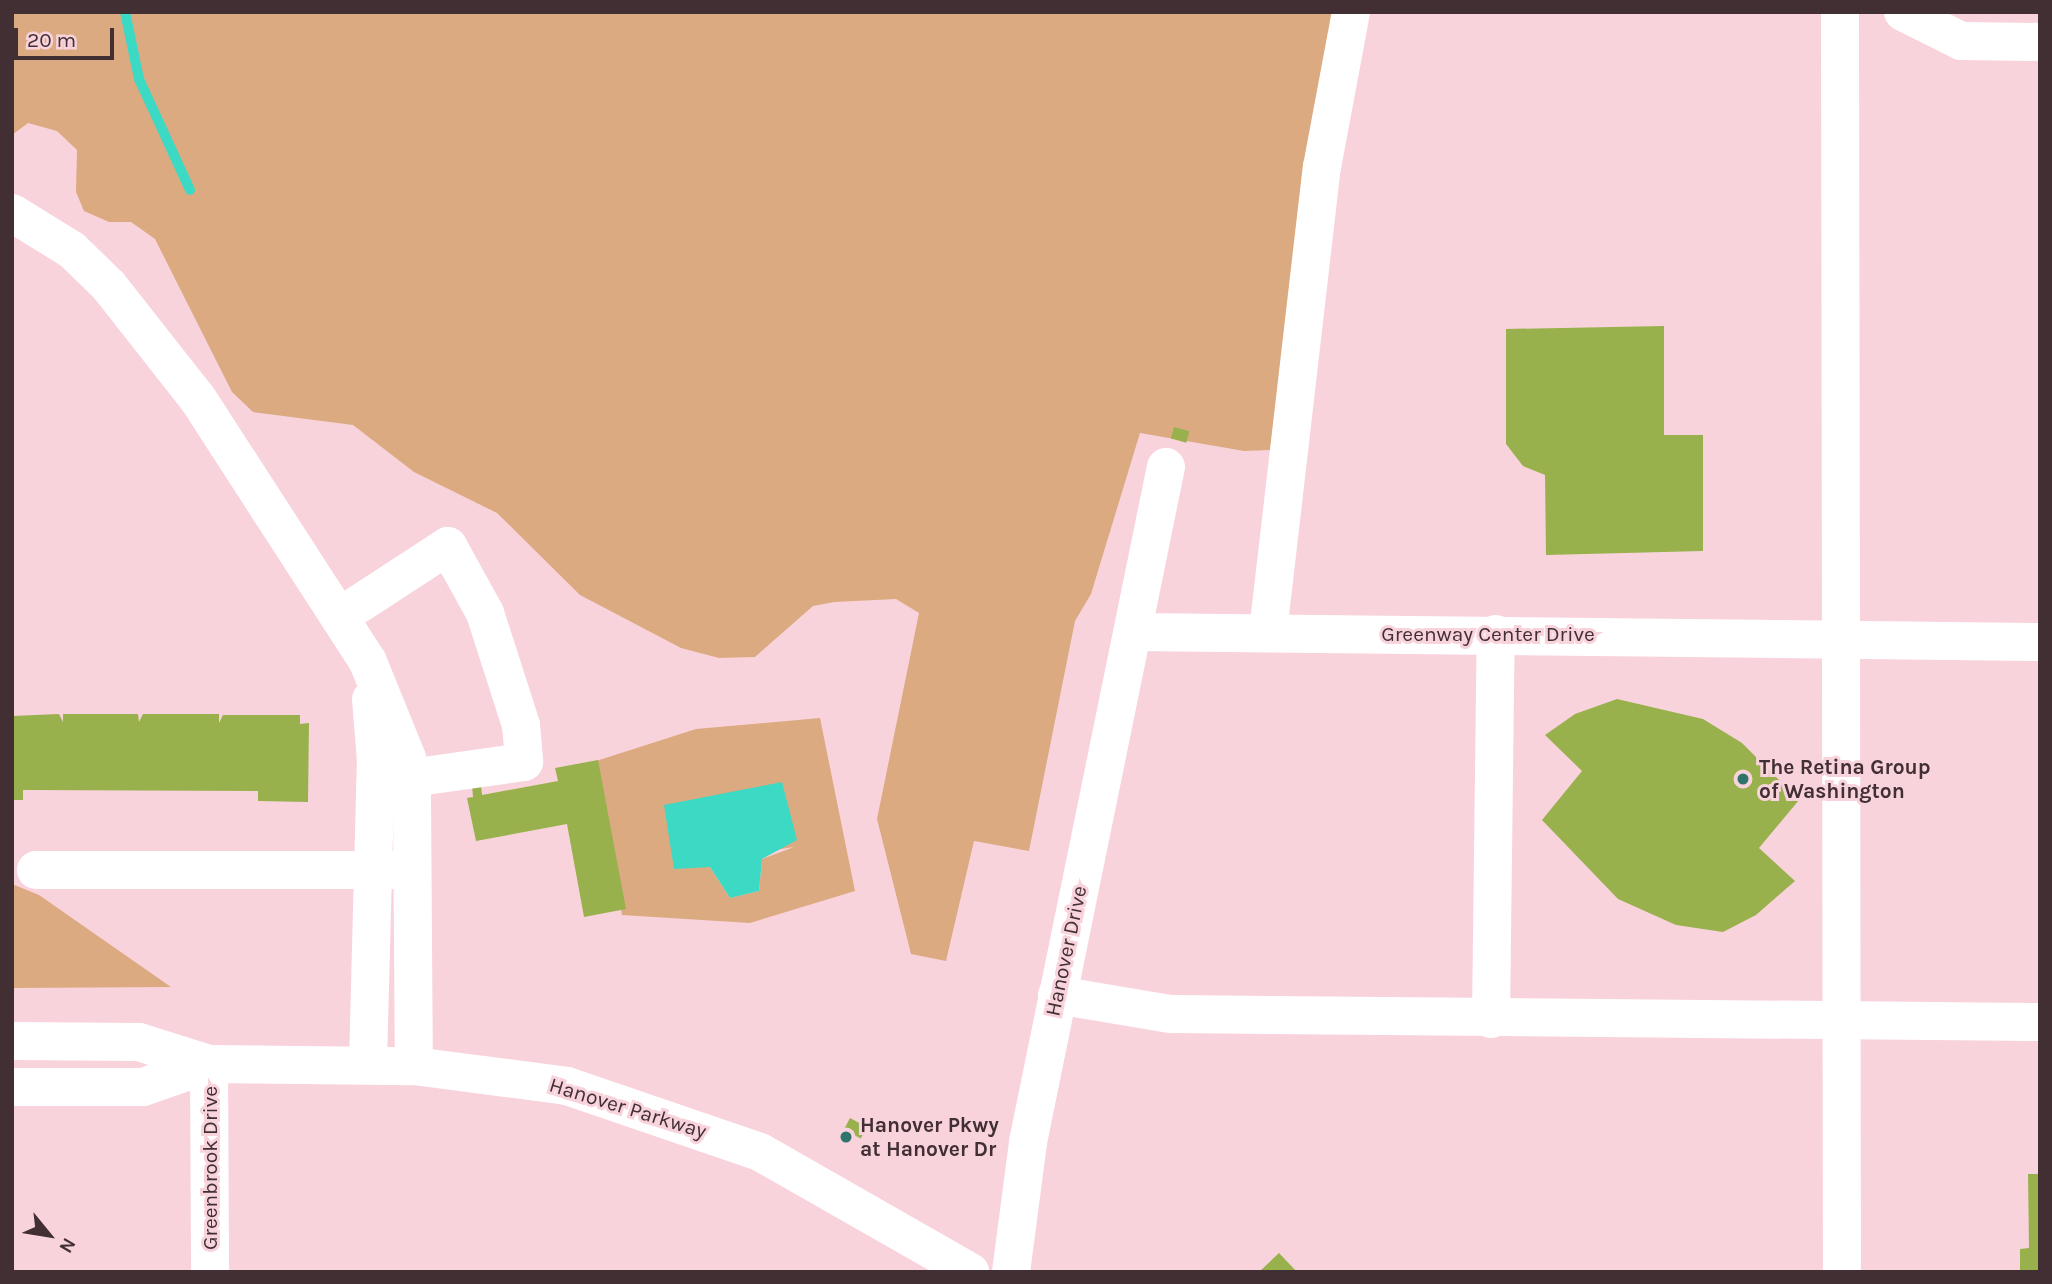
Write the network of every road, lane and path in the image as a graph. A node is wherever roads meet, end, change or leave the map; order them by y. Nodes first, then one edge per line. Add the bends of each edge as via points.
1 (1351, 12) edge
2 (1840, 12) edge
3 (1903, 12) edge
4 (2040, 42) edge
5 (12, 213) edge
6 (1166, 467) dead end
7 (339, 617) junction
8 (1133, 632) junction
9 (1268, 632) junction
10 (1496, 634) junction
11 (1843, 636) junction
12 (2040, 642) edge
13 (392, 781) junction
14 (417, 869) junction
15 (36, 870) dead end
16 (373, 872) junction
17 (1057, 995) junction
18 (1491, 1020) junction
19 (1843, 1022) junction
20 (2040, 1022) edge
21 (12, 1041) edge
22 (368, 1063) junction
23 (209, 1064) junction
24 (414, 1066) junction
25 (12, 1087) edge
26 (210, 1272) edge
27 (970, 1272) edge
28 (1011, 1272) edge
29 (1842, 1272) edge

1 - 9 street via 1322,167
2 - 11 street
3 - 4 street via 1961,41
5 - 7 street via 72,250 110,286 198,399
6 - 8 street, Hanover Drive
7 - 13 street via 368,662 407,758
7 - 13 street via 448,546 485,613 521,725 524,762
8 - 9 street, Greenway Center Drive
8 - 17 street, Hanover Drive
9 - 10 street, Greenway Center Drive
10 - 11 street, Greenway Center Drive
10 - 18 street
11 - 12 street, Greenway Center Drive
11 - 19 street
13 - 14 street
13 - 16 street
14 - 16 street
14 - 24 street
15 - 16 street
16 - 22 street
17 - 18 street via 1171,1014
17 - 28 street, Hanover Drive
18 - 19 street
19 - 20 street
19 - 29 street
21 - 23 street, Hanover Parkway via 139,1042
22 - 23 street, Hanover Parkway
22 - 24 street, Hanover Parkway
23 - 25 street, Hanover Parkway via 144,1087
23 - 26 street, Greenbrook Drive
24 - 27 street, Hanover Parkway via 567,1086 668,1117 808,1176

